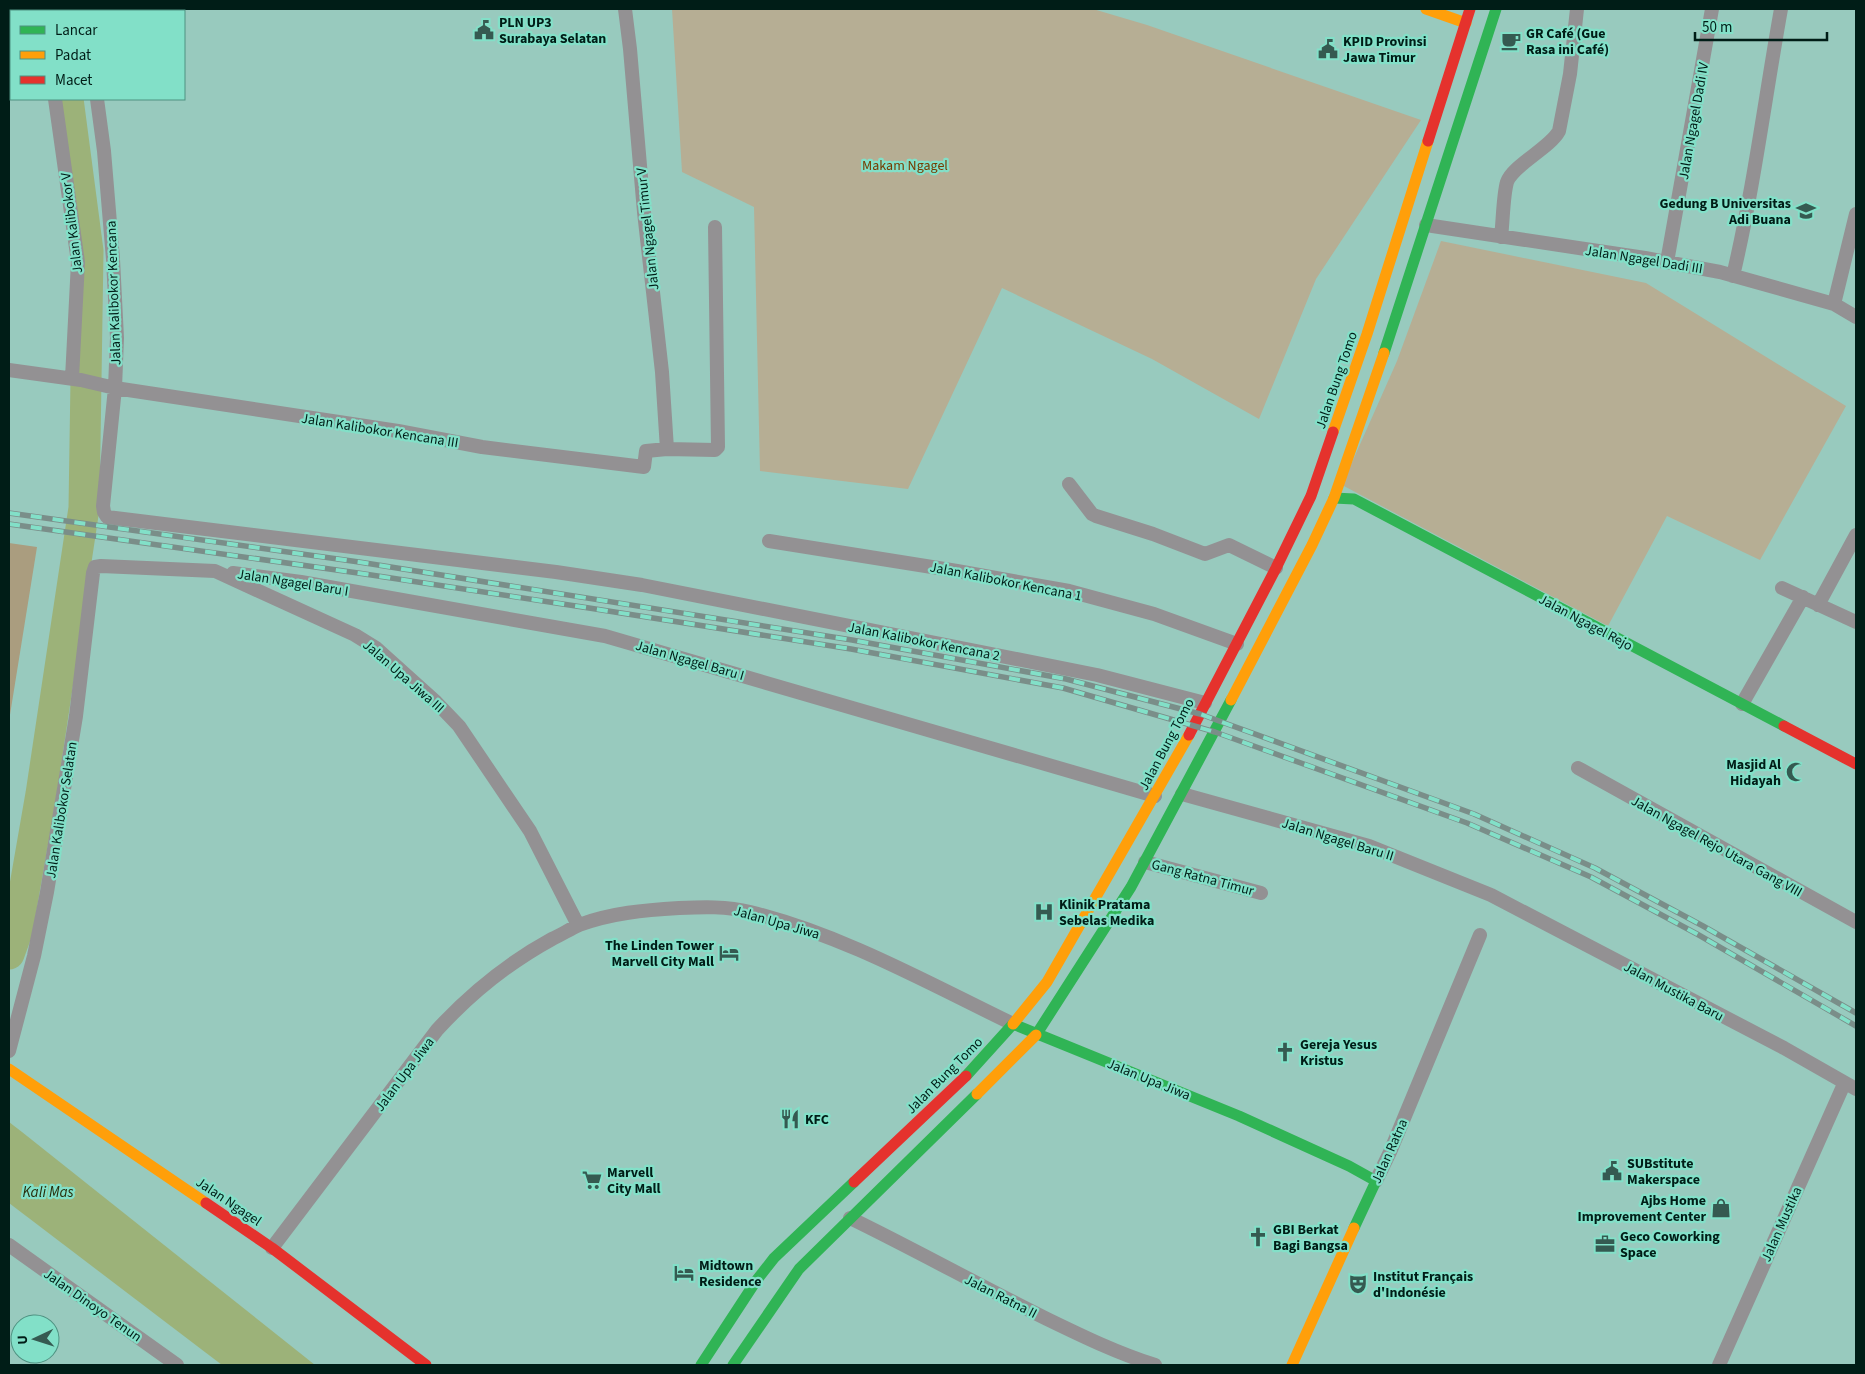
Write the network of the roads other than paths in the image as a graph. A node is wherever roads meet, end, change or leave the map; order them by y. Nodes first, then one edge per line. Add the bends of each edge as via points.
1 (625, 9) edge
2 (1426, 9) edge
3 (1470, 9) edge
4 (1496, 9) edge
5 (1578, 9) edge
6 (1712, 9) edge
7 (1781, 9) edge
8 (1466, 23) junction
9 (55, 100) edge
10 (97, 100) edge
11 (1856, 223) edge
12 (1426, 225) junction
13 (715, 227) dead end
14 (1501, 237) junction
15 (1668, 262) junction
16 (1733, 276) junction
17 (1834, 304) junction
18 (1856, 317) edge
19 (9, 370) edge
20 (82, 380) junction
21 (115, 388) junction
22 (667, 449) junction
23 (1069, 484) dead end
24 (1311, 496) junction
25 (1334, 498) junction
26 (107, 517) joint
27 (1856, 535) edge
28 (769, 541) dead end
29 (96, 567) joint
30 (1276, 568) junction
31 (214, 571) junction
32 (1782, 588) dead end
33 (1803, 598) junction
34 (1818, 605) junction
35 (1856, 622) edge
36 (1237, 644) junction
37 (1205, 703) junction
38 (1742, 704) junction
39 (1856, 764) edge
40 (1578, 768) dead end
41 (1182, 794) junction
42 (1155, 796) junction
43 (1145, 862) junction
44 (1261, 892) dead end
45 (1491, 895) joint
46 (1856, 922) edge
47 (578, 925) junction
48 (1480, 935) dead end
49 (1013, 1024) junction
50 (1036, 1035) junction
51 (9, 1050) edge
52 (9, 1069) edge
53 (1850, 1086) edge
54 (1376, 1181) junction
55 (850, 1218) junction
56 (9, 1245) edge
57 (272, 1248) junction
58 (177, 1365) edge
59 (426, 1365) edge
60 (701, 1365) edge
61 (733, 1365) edge
62 (1155, 1365) edge
63 (1292, 1365) edge
64 (1719, 1365) edge

1 - 22 street, Jalan Ngagel Timur V
2 - 8 main road
3 - 8 main road, Jalan Bung Tomo
4 - 12 main road
5 - 14 street via 1559,131 1508,181
6 - 15 street, Jalan Ngagel Dadi IV
7 - 16 street via 1758,154
8 - 24 main road, Jalan Bung Tomo via 1367,334
9 - 20 street, Jalan Kalibokor V via 78,262
10 - 21 street, Jalan Kalibokor Kencana via 113,259 117,338
11 - 17 street
12 - 14 street, Jalan Ngagel Dadi III
12 - 25 main road
13 - 22 street via 718,447 715,450
14 - 15 street, Jalan Ngagel Dadi III
15 - 16 street, Jalan Ngagel Dadi III
16 - 17 street, Jalan Ngagel Dadi III
17 - 18 street, Jalan Ngagel Dadi III
19 - 20 street, Jalan Kalibokor Kencana III
20 - 21 street, Jalan Kalibokor Kencana III
21 - 22 street, Jalan Kalibokor Kencana III via 482,447 645,467 646,451
21 - 26 street, Jalan Kalibokor Kencana via 103,506
23 - 30 street via 1096,516 1205,554 1229,545
24 - 25 street, Jalan Ngagel Rejo
24 - 30 main road, Jalan Bung Tomo
25 - 38 main road, Jalan Ngagel Rejo via 1354,499
25 - 41 main road
26 - 37 street, Jalan Kalibokor Kencana 2 via 642,585 1097,675
27 - 34 street
28 - 36 street, Jalan Kalibokor Kencana 1 via 1068,591 1154,614
29 - 31 street, Jalan Upa Jiwa III
29 - 51 street, Jalan Kalibokor Selatan via 47,892
30 - 36 main road, Jalan Bung Tomo
31 - 42 street, Jalan Ngagel Baru I via 301,582 605,636
31 - 47 street, Jalan Upa Jiwa III via 366,641 436,702 459,726 530,831
32 - 33 street
33 - 34 street
33 - 38 street
34 - 35 street
36 - 37 main road, Jalan Bung Tomo
37 - 42 main road, Jalan Bung Tomo
38 - 39 main road, Jalan Ngagel Rejo
40 - 46 street, Jalan Ngagel Rejo Utara Gang VIII
41 - 43 main road
41 - 45 street, Jalan Ngagel Baru II via 1370,846
42 - 49 main road, Jalan Bung Tomo via 1047,982
43 - 44 street, Gang Ratna Timur
43 - 50 main road
45 - 53 street, Jalan Mustika Baru via 1784,1048
47 - 49 street, Jalan Upa Jiwa via 650,910 711,907 749,911 844,944
47 - 57 street, Jalan Upa Jiwa via 506,967 437,1030
48 - 54 street, Jalan Ratna
49 - 50 main road, Jalan Upa Jiwa
49 - 60 main road, Jalan Bung Tomo via 973,1069 774,1258
50 - 54 main road, Jalan Upa Jiwa via 1239,1116
50 - 55 main road
52 - 57 main road, Jalan Ngagel
53 - 64 street, Jalan Mustika
54 - 63 main road, Jalan Ratna
55 - 61 main road via 799,1269
55 - 62 street, Jalan Ratna II via 1062,1326
56 - 58 street, Jalan Dinoyo Tenun
57 - 59 main road, Jalan Ngagel

